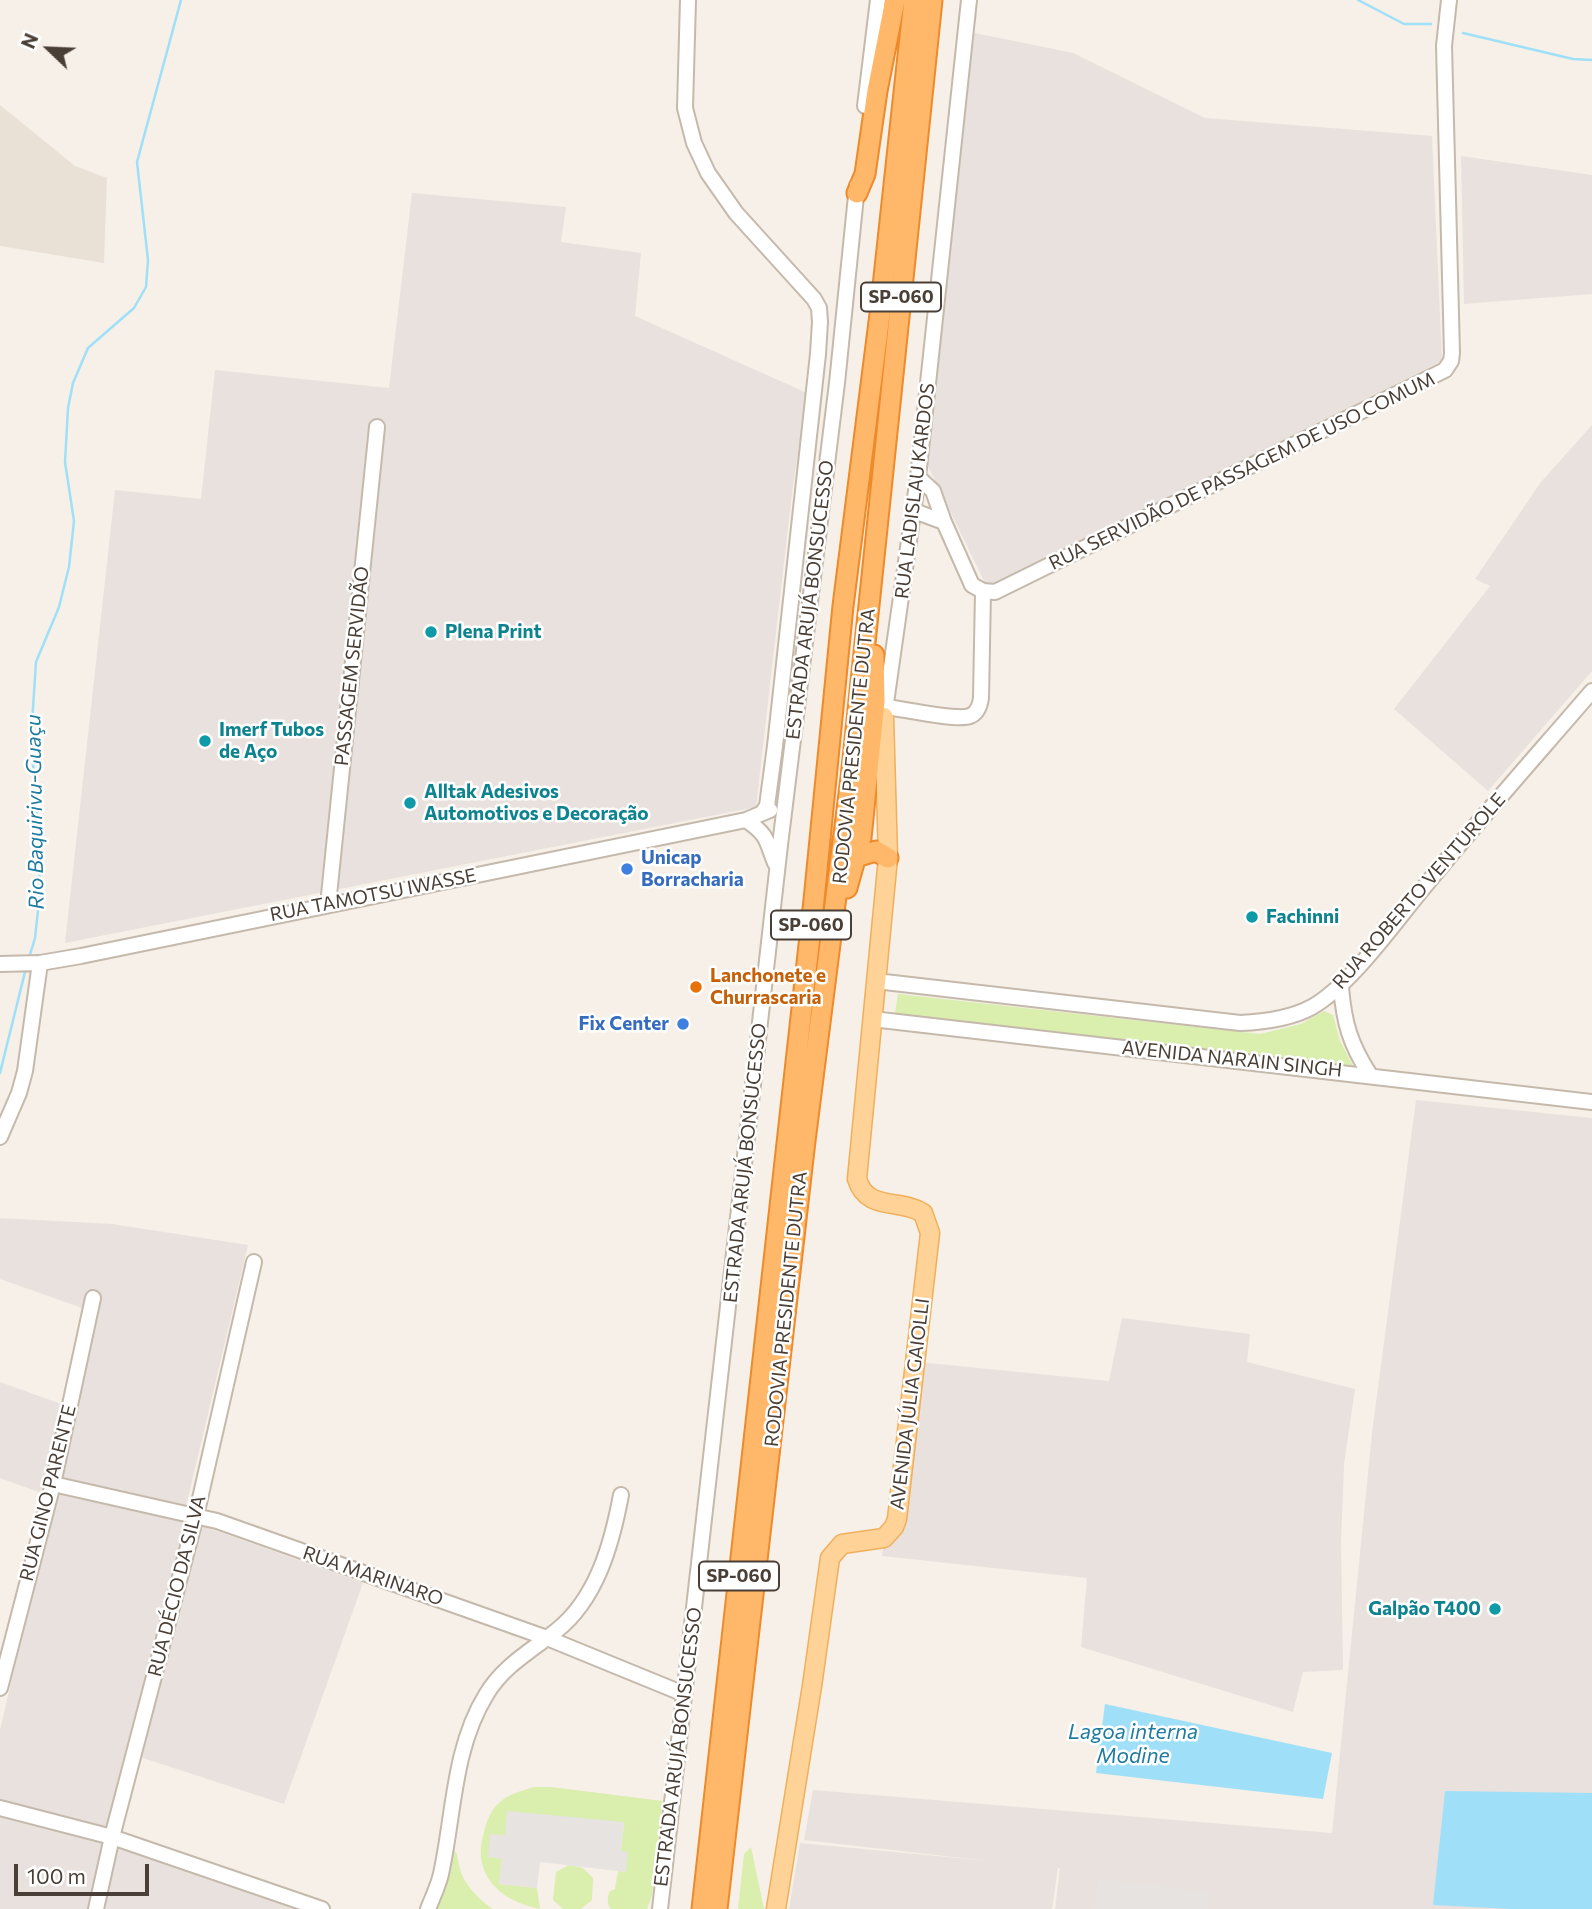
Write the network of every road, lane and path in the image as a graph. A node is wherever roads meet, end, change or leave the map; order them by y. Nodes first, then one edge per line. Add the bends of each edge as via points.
1 (688, 0) edge
2 (878, 0) edge
3 (895, 0) edge
4 (914, 0) edge
5 (932, 0) edge
6 (970, 0) edge
7 (1450, 0) edge
8 (857, 193) junction
9 (377, 427) dead end
10 (918, 477) junction
11 (914, 512) junction
12 (944, 523) junction
13 (983, 592) junction
14 (871, 594) junction
15 (875, 677) junction
16 (1592, 691) edge
17 (885, 712) junction
18 (788, 794) junction
19 (762, 813) junction
20 (746, 820) junction
21 (856, 857) junction
22 (888, 858) junction
23 (778, 867) junction
24 (328, 905) junction
25 (832, 943) junction
26 (39, 963) junction
27 (0, 964) edge
28 (876, 981) junction
29 (1341, 986) junction
30 (872, 1018) junction
31 (1370, 1075) junction
32 (1592, 1102) edge
33 (0, 1137) edge
34 (254, 1262) dead end
35 (93, 1298) dead end
36 (53, 1484) junction
37 (621, 1495) dead end
38 (196, 1516) junction
39 (547, 1638) junction
40 (0, 1688) edge
41 (684, 1695) junction
42 (0, 1808) edge
43 (112, 1838) junction
44 (96, 1909) edge
45 (323, 1909) edge
46 (428, 1909) edge
47 (660, 1909) edge
48 (702, 1909) edge
49 (717, 1909) edge
50 (776, 1909) edge

1 - 19 street via 685,108 694,143 728,202 819,308 818,355 776,732 767,806
2 - 8 street, ESTRADA ARUJÁ BONSUCESSO
3 - 8 highway via 865,174
4 - 48 highway, RODOVIA PRESIDENTE DUTRA / SP-060 via 843,606
5 - 14 highway, RODOVIA PRESIDENTE DUTRA / SP-060
6 - 10 street, RUA LADISLAU KARDOS
7 - 13 street, RUA SERVIDÃO DE PASSAGEM DE USO COMUM via 1444,46 1452,353 1445,370 999,590
8 - 18 street, ESTRADA ARUJÁ BONSUCESSO
9 - 24 street, PASSAGEM SERVIDÃO
10 - 11 street, RUA LADISLAU KARDOS
10 - 12 street via 933,491
11 - 12 street
11 - 17 street, RUA LADISLAU KARDOS
12 - 13 street via 969,580
13 - 17 street via 977,711 960,717
14 - 15 highway
14 - 25 highway, RODOVIA PRESIDENTE DUTRA / SP-060
15 - 17 highway
15 - 21 highway
16 - 29 street, RUA ROBERTO VENTUROLE
17 - 22 main road via 874,823 886,836
18 - 19 street, RUA TAMOTSU IWASSE
18 - 23 street, ESTRADA ARUJÁ BONSUCESSO
19 - 20 street, RUA TAMOTSU IWASSE
20 - 23 street via 770,843
20 - 24 street, RUA TAMOTSU IWASSE
21 - 22 highway via 876,850
21 - 25 highway
22 - 28 main road
23 - 41 street, ESTRADA ARUJÁ BONSUCESSO
24 - 26 street, RUA TAMOTSU IWASSE
25 - 49 highway, RODOVIA PRESIDENTE DUTRA / SP-060
26 - 27 street, RUA TAMOTSU IWASSE
26 - 33 street via 25,1071
28 - 29 street, RUA ROBERTO VENTUROLE via 1240,1023 1287,1017 1312,1007
28 - 30 main road, AVENIDA JÚLIA GAIOLLI
29 - 31 street via 1348,1034
30 - 31 street, AVENIDA NARAIN SINGH
30 - 50 main road, AVENIDA JÚLIA GAIOLLI via 857,1179 870,1198 923,1213 930,1233 897,1519 884,1538 842,1544 830,1558
31 - 32 street, AVENIDA NARAIN SINGH
34 - 38 street, RUA DÉCIO DA SILVA
35 - 36 street, RUA GINO PARENTE
36 - 38 street, RUA MARINARO
36 - 40 street, RUA GINO PARENTE
37 - 39 street via 603,1564 576,1611
38 - 39 street, RUA MARINARO
38 - 43 street, RUA DÉCIO DA SILVA
39 - 41 street, RUA MARINARO
39 - 46 street via 503,1672 475,1716 461,1757 442,1872
41 - 47 street, ESTRADA ARUJÁ BONSUCESSO
42 - 43 street
43 - 44 street, RUA DÉCIO DA SILVA
43 - 45 street

